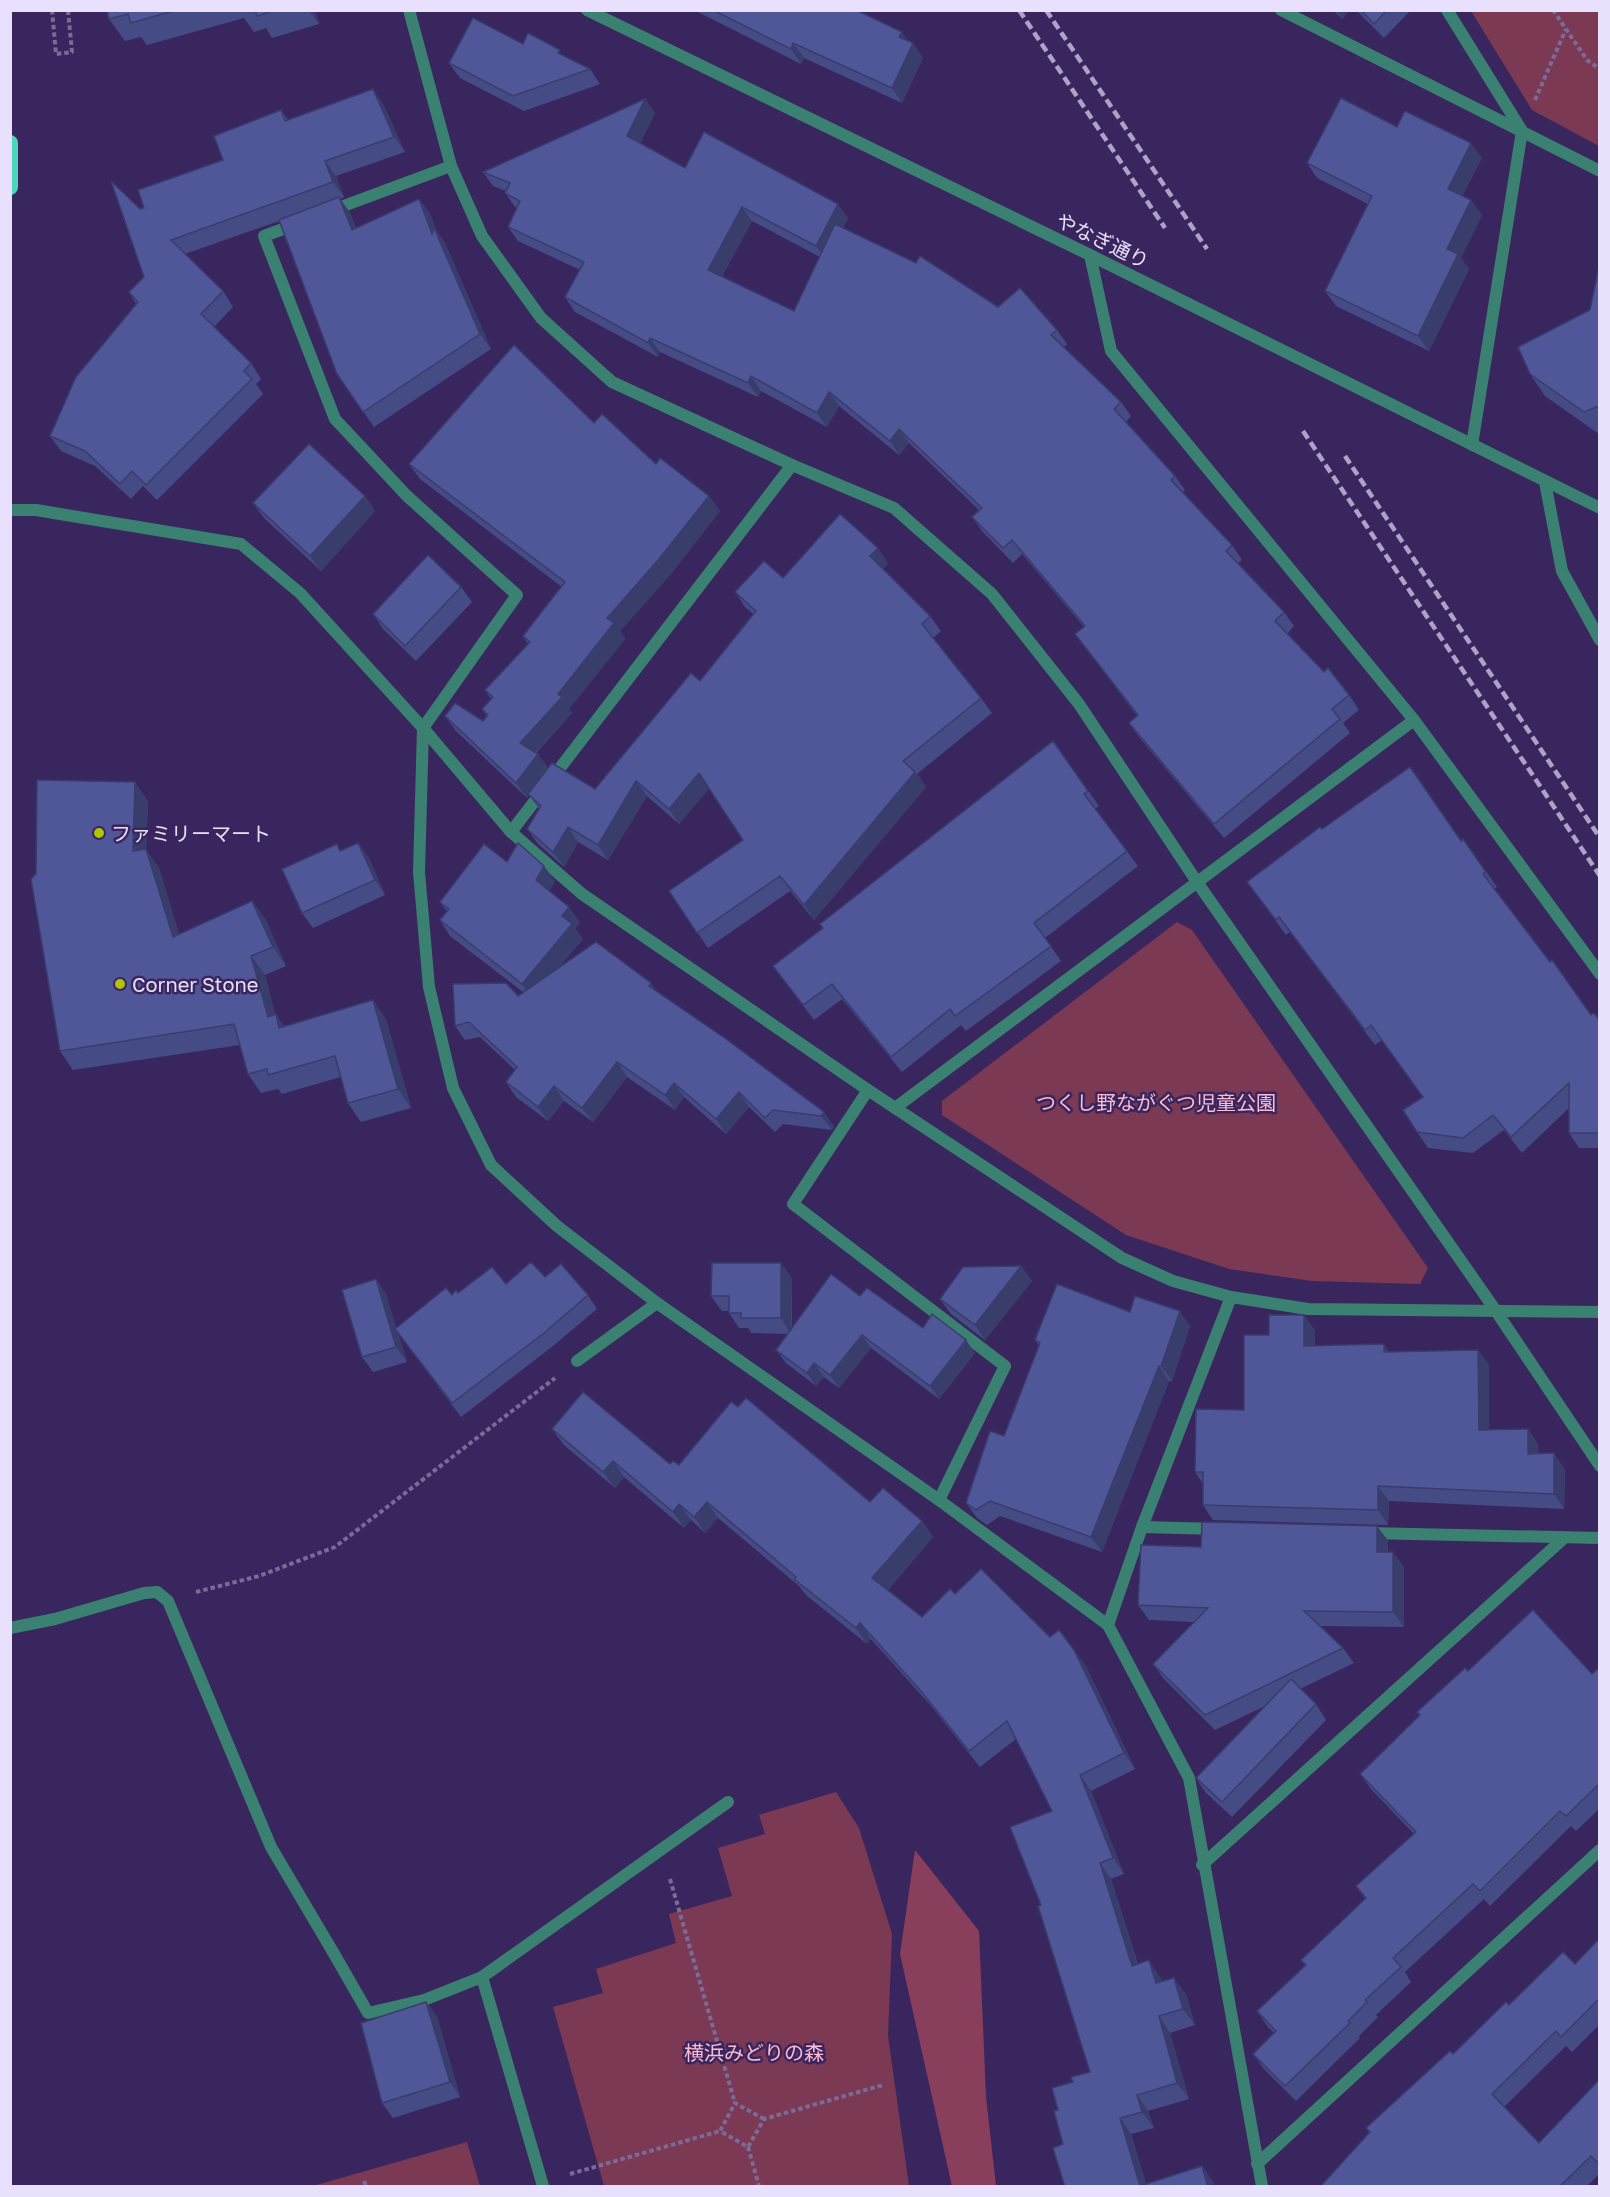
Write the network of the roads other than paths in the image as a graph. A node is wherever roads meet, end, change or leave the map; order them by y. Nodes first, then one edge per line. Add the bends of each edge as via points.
1 (409, 10) edge
2 (587, 10) edge
3 (1281, 10) edge
4 (1447, 10) edge
5 (612, 16) edge
6 (1522, 131) junction
7 (10, 143) edge
8 (451, 166) junction
9 (1599, 171) edge
10 (10, 187) edge
11 (1090, 255) junction
12 (1472, 445) junction
13 (792, 465) junction
14 (1545, 482) junction
15 (1599, 508) edge
16 (10, 510) edge
17 (1599, 640) edge
18 (1414, 720) junction
19 (423, 728) junction
20 (512, 832) junction
21 (1197, 882) junction
22 (1599, 974) edge
23 (868, 1090) junction
24 (895, 1108) junction
25 (1231, 1297) junction
26 (657, 1303) junction
27 (1496, 1311) junction
28 (1599, 1312) edge
29 (577, 1361) road end
30 (1599, 1466) edge
31 (939, 1500) junction
32 (1142, 1527) junction
33 (1236, 1530) edge
34 (1353, 1533) edge
35 (1599, 1538) edge
36 (1563, 1539) junction
37 (1108, 1624) junction
38 (10, 1628) edge
39 (729, 1802) dead end
40 (1599, 1850) edge
41 (1202, 1864) junction
42 (482, 1977) junction
43 (1257, 2164) junction
44 (542, 2184) edge
45 (1262, 2187) edge

1 - 8 street
2 - 5 street, やなぎ通り
3 - 6 street
4 - 6 street
5 - 11 street, やなぎ通り
6 - 9 street
6 - 12 street
7 - 10 highway
8 - 13 street via 482,237 541,318 612,382
8 - 19 street via 264,236 335,420 407,496 517,595
11 - 12 street, やなぎ通り
11 - 18 street via 1111,351
12 - 14 street, やなぎ通り
13 - 20 street
13 - 21 street via 894,508 992,594 1079,704
14 - 15 street, やなぎ通り
14 - 17 street via 1562,572
16 - 19 street via 36,510 241,544 300,592
18 - 21 street
18 - 22 street
19 - 20 street
19 - 26 street via 419,872 429,987 453,1088 491,1165 557,1226
20 - 23 street via 582,894
21 - 24 street
21 - 27 street
23 - 24 street
23 - 31 street via 793,1204 1005,1366
24 - 25 street via 1122,1258 1173,1281
25 - 27 street via 1308,1309
25 - 32 street
26 - 29 street
26 - 31 street
27 - 28 street
27 - 30 street
31 - 37 street
32 - 33 street
32 - 37 street
34 - 36 street
35 - 36 street
36 - 41 street
37 - 41 street via 1189,1778
38 - 42 street via 157,1592 168,1601 270,1847 368,2013 424,2000
39 - 42 street
40 - 43 street
41 - 43 street
42 - 44 street
43 - 45 street

